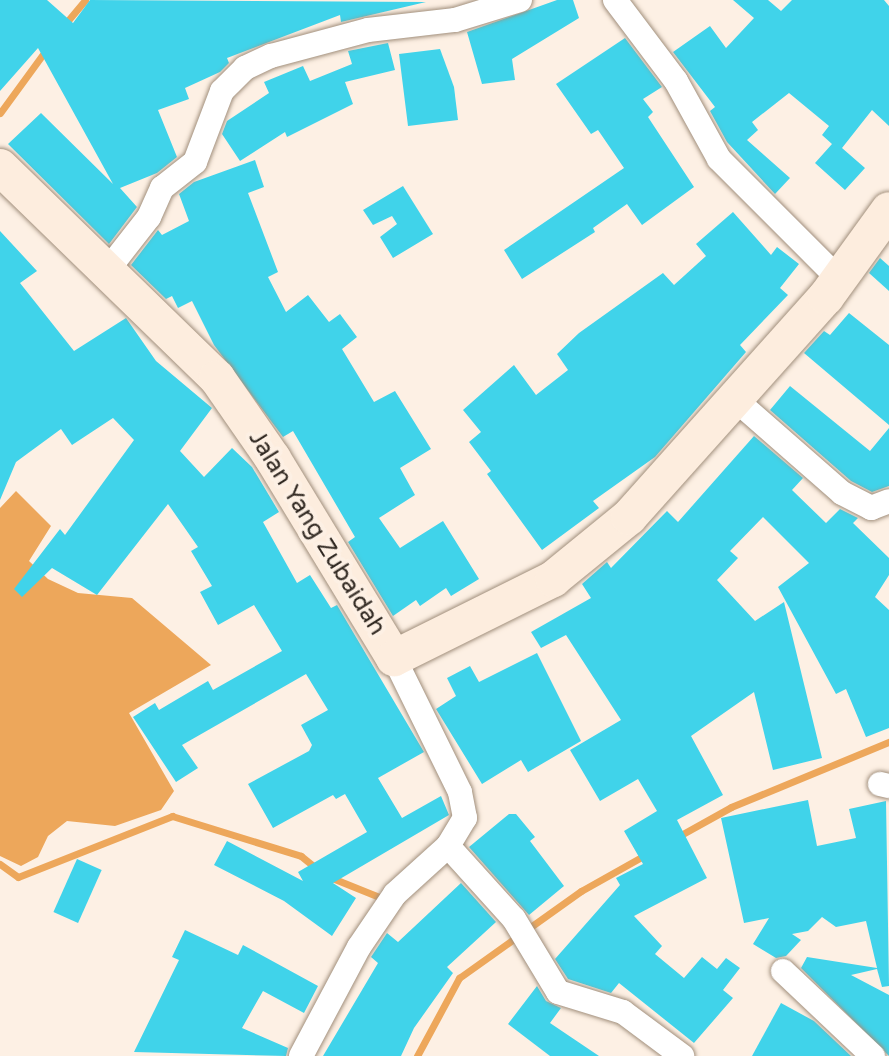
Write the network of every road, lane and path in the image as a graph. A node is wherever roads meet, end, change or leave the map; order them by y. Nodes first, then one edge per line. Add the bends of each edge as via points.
1 (520, 0) edge
2 (615, 0) edge
3 (0, 167) edge
4 (889, 210) edge
5 (106, 272) junction
6 (839, 279) junction
7 (737, 401) junction
8 (889, 501) edge
9 (394, 658) junction
10 (448, 846) junction
11 (783, 971) dead end
12 (301, 1056) edge
13 (682, 1056) edge
14 (873, 1056) edge

1 - 5 street via 455,20 368,30 245,68 222,91 196,160 162,188 149,217
2 - 6 street via 676,81 719,159
3 - 5 street, Jalan Yang Zubaidah
4 - 6 street, Jalan Yang Zubaidah
5 - 9 street, Jalan Yang Zubaidah via 236,402
6 - 7 street, Jalan Yang Zubaidah
7 - 8 street via 842,493 871,508
7 - 9 street, Jalan Yang Zubaidah via 629,517 553,579
9 - 10 street via 460,792 465,818
10 - 12 street via 395,894 359,947
10 - 13 street via 520,929 558,992 623,1012
11 - 14 street

